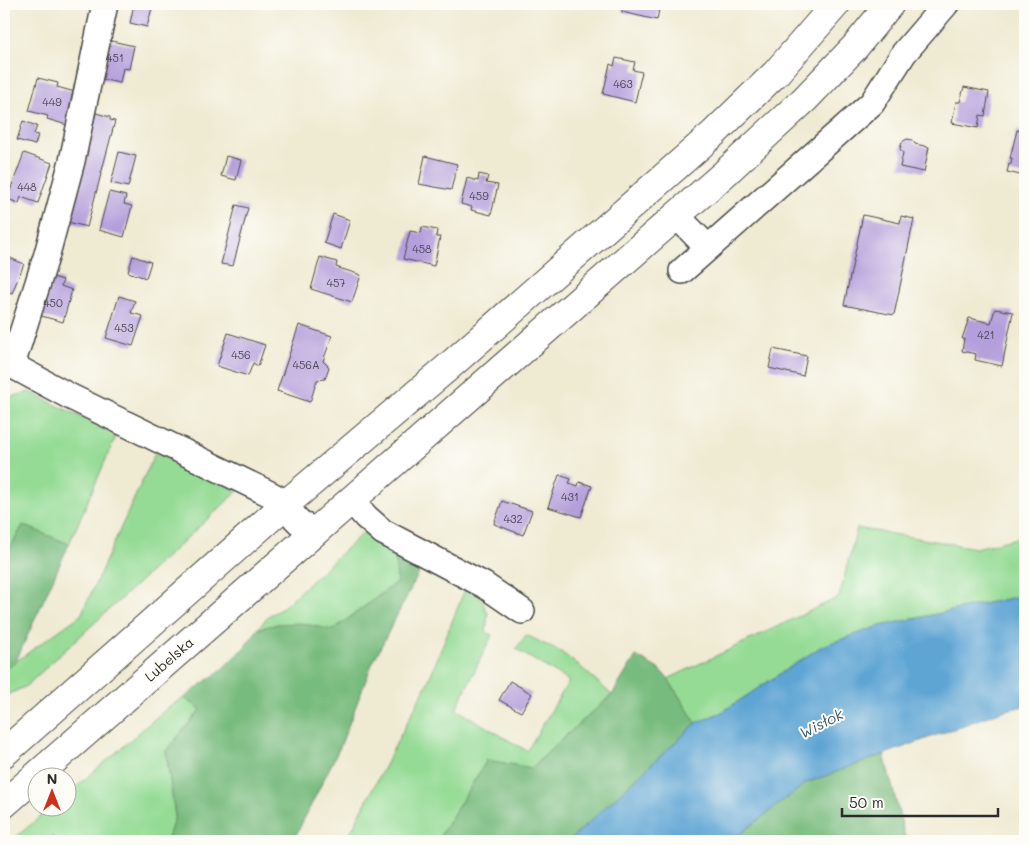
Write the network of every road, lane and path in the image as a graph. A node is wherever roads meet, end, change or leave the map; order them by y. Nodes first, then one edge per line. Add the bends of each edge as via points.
1 (105, 4) edge
2 (836, 4) edge
3 (890, 4) edge
4 (946, 4) edge
5 (677, 216) junction
6 (708, 248) junction
7 (682, 271) dead end
8 (8, 363) edge
9 (287, 503) junction
10 (333, 515) junction
11 (522, 611) dead end
12 (4, 753) edge
13 (4, 804) edge

1 - 8 street via 72,162 47,254
2 - 9 main road via 776,74 713,134
3 - 5 main road, Lubelska via 855,47 805,99
4 - 6 street via 904,53 872,103
5 - 6 street
5 - 10 main road, Lubelska
6 - 7 street
8 - 9 street
9 - 10 street via 294,518 309,529
9 - 12 main road
10 - 11 street via 366,517 383,532 484,585
10 - 13 main road, Lubelska

